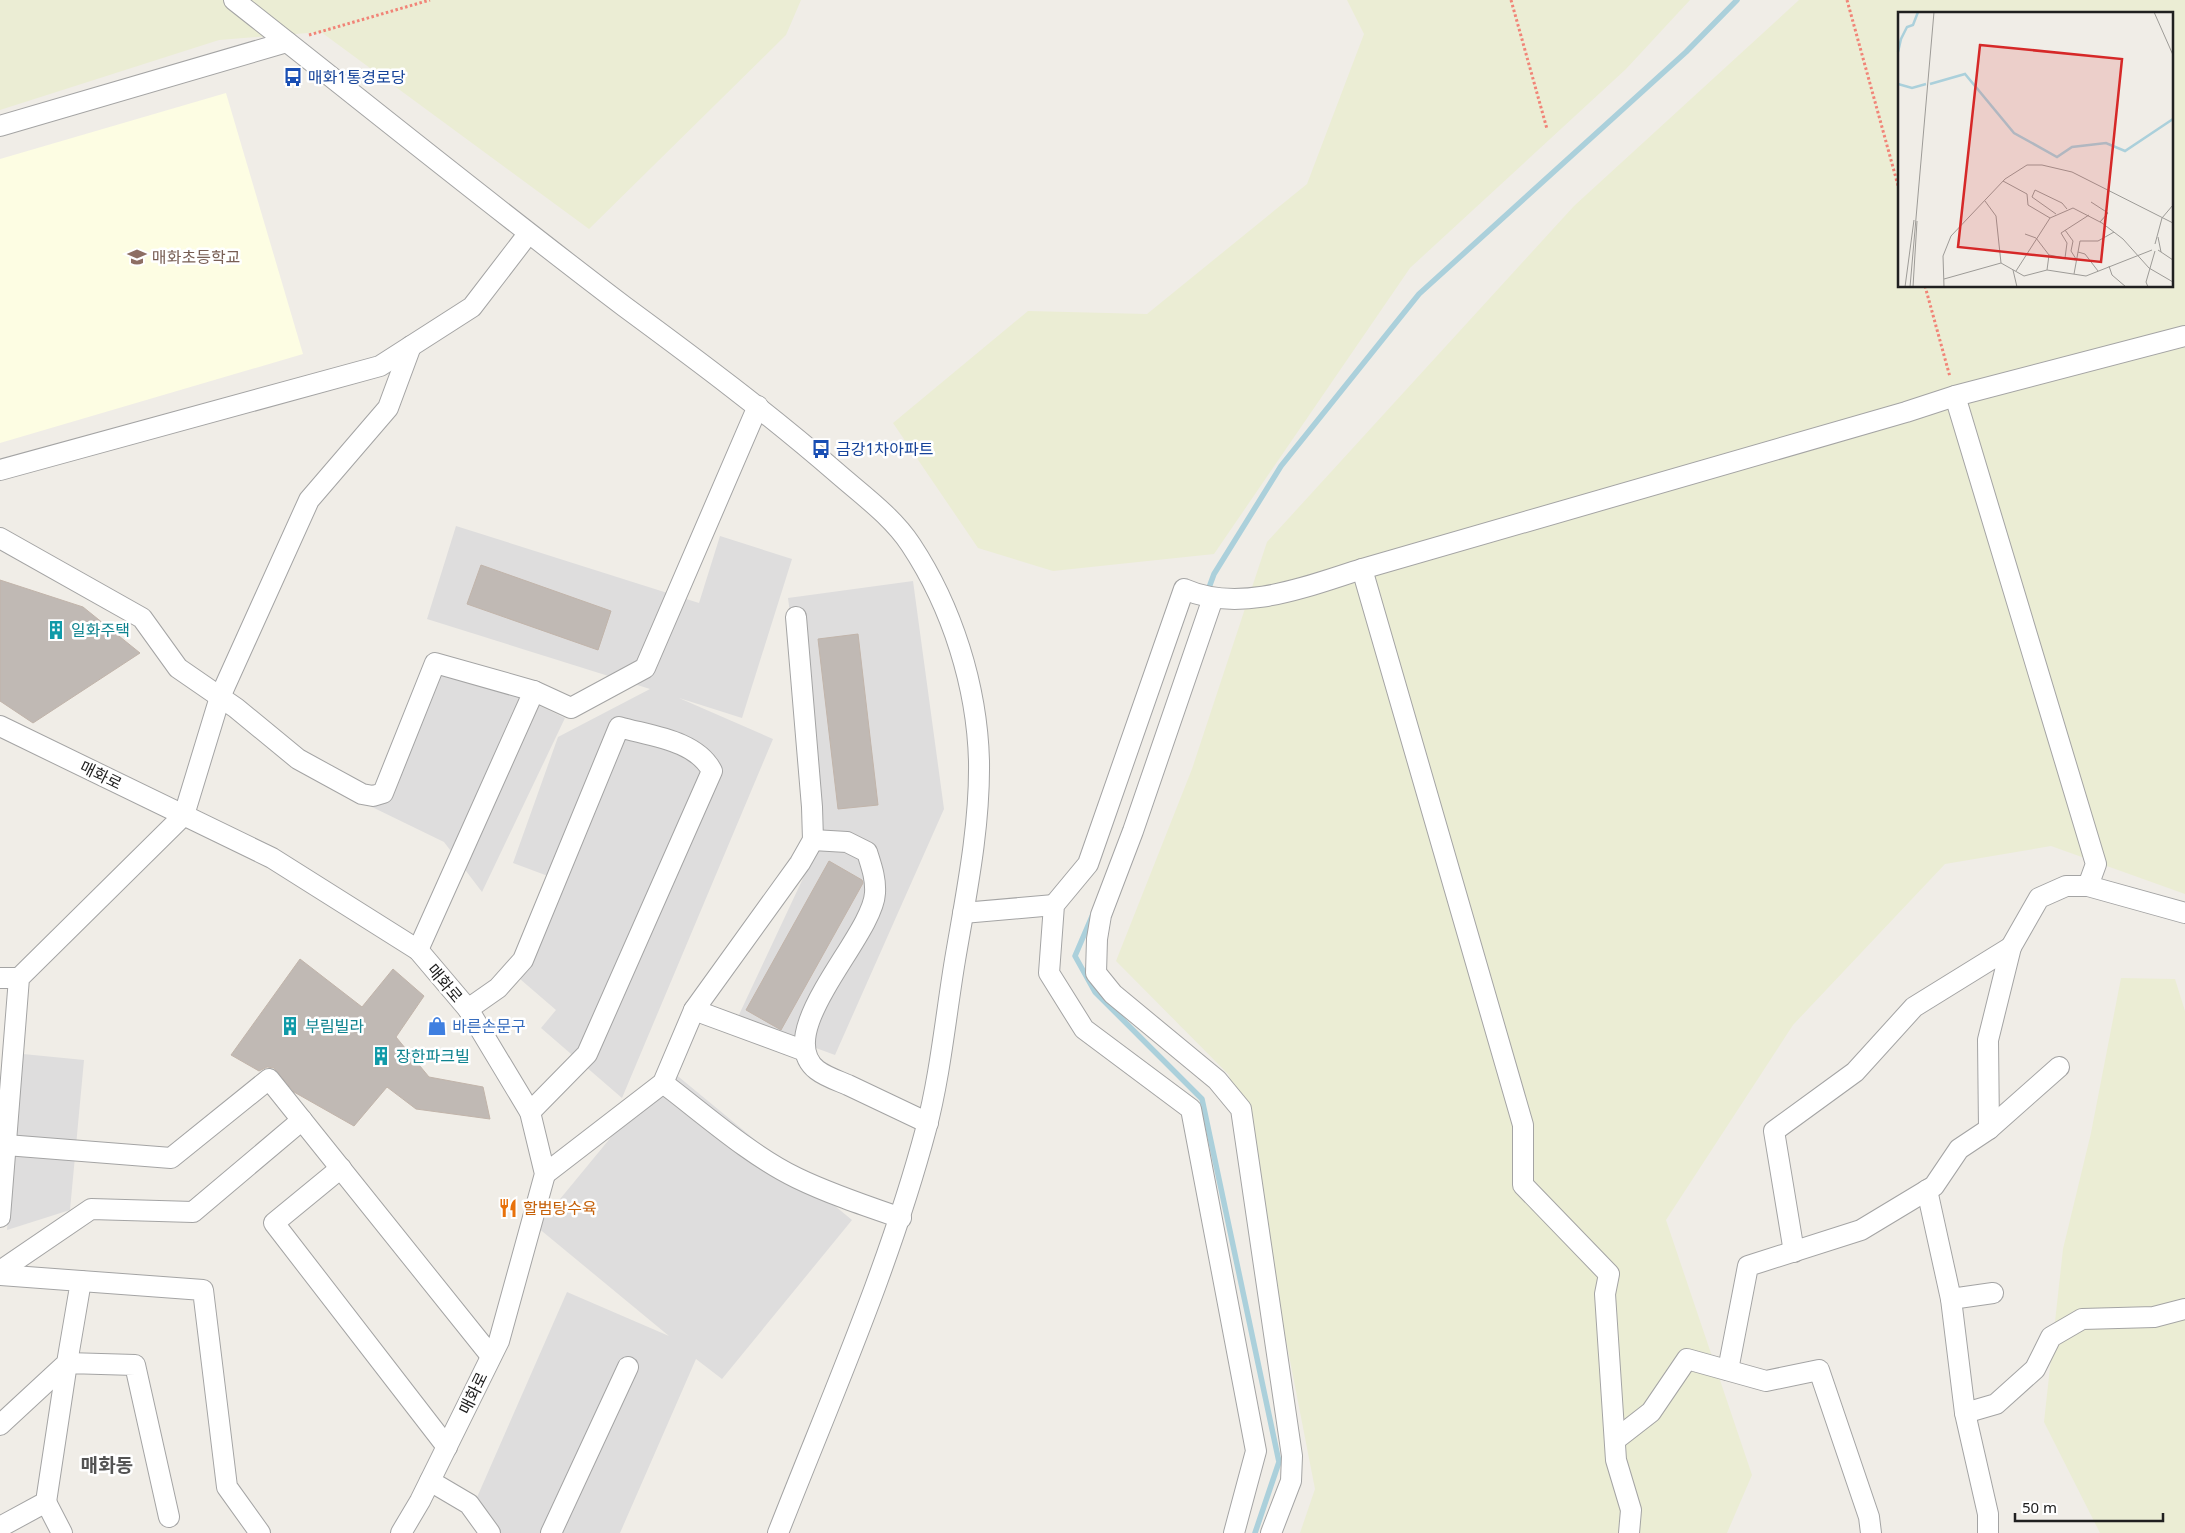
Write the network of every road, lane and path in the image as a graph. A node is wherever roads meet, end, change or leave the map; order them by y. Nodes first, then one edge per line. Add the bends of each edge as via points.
1 (234, 0) edge
2 (430, 0) edge
3 (1511, 0) edge
4 (1847, 0) edge
5 (287, 42) junction
6 (0, 126) edge
7 (1547, 129) dead end
8 (1898, 185) edge
9 (528, 234) junction
10 (1926, 288) edge
11 (2185, 336) edge
12 (411, 346) junction
13 (1955, 396) junction
14 (758, 406) junction
15 (0, 470) edge
16 (0, 538) edge
17 (1362, 569) junction
18 (1213, 598) junction
19 (796, 617) dead end
20 (534, 690) junction
21 (220, 697) junction
22 (0, 726) edge
23 (184, 815) junction
24 (813, 840) junction
25 (2088, 886) junction
26 (1054, 905) junction
27 (963, 913) junction
28 (2185, 913) edge
29 (2011, 947) junction
30 (418, 950) junction
31 (9, 978) edge
32 (468, 1009) junction
33 (694, 1010) junction
34 (805, 1051) junction
35 (2059, 1067) dead end
36 (663, 1082) junction
37 (530, 1112) junction
38 (302, 1120) junction
39 (928, 1123) junction
40 (1989, 1129) junction
41 (6, 1144) junction
42 (340, 1168) junction
43 (545, 1174) junction
44 (1926, 1190) junction
45 (0, 1217) edge
46 (901, 1218) junction
47 (1794, 1252) junction
48 (0, 1273) edge
49 (81, 1281) junction
50 (1993, 1293) dead end
51 (1951, 1299) junction
52 (2185, 1310) edge
53 (492, 1356) junction
54 (67, 1363) junction
55 (628, 1367) dead end
56 (1728, 1370) junction
57 (1965, 1413) junction
58 (0, 1425) edge
59 (1615, 1440) junction
60 (446, 1447) junction
61 (430, 1481) junction
62 (46, 1502) junction
63 (169, 1517) dead end
64 (0, 1527) edge
65 (62, 1533) edge
66 (260, 1533) edge
67 (401, 1533) edge
68 (490, 1533) edge
69 (551, 1533) edge
70 (778, 1533) edge
71 (1234, 1533) edge
72 (1271, 1533) edge
73 (1629, 1533) edge
74 (1870, 1533) edge
75 (1988, 1533) edge

1 - 5 street
2 - 5 path
3 - 7 path
4 - 8 path
5 - 6 street
5 - 9 street
9 - 12 street via 472,307
9 - 14 street
10 - 13 path
11 - 13 street
12 - 15 street via 380,366
12 - 21 street via 388,408 309,500
13 - 17 street
13 - 25 street via 2096,864
14 - 20 street via 645,668 571,708
14 - 27 street via 886,516 908,539 937,591 959,645 979,758 977,803
16 - 21 street via 142,618 178,668
17 - 18 street via 1276,596
17 - 59 street via 1523,1125 1523,1185 1609,1274 1605,1294
18 - 26 street via 1184,589 1088,864
18 - 72 street via 1101,915 1096,973 1113,994 1218,1080 1241,1109 1292,1456 1290,1481
19 - 24 street
20 - 21 street via 435,663 383,793 373,796 362,794 298,759
20 - 30 street
21 - 23 street
22 - 23 street, 매화로
23 - 30 street, 매화로 via 272,858
23 - 31 street
24 - 33 street via 800,863
24 - 34 street via 847,842 867,852 876,894 868,915 805,1030
25 - 28 street
25 - 29 street via 2066,886 2039,898
26 - 27 street
26 - 71 street via 1049,973 1084,1029 1191,1109 1256,1451
27 - 39 street
29 - 40 street via 1988,1040
29 - 47 street via 1914,1007 1855,1072 1774,1131
30 - 32 street, 매화로
31 - 41 street
32 - 37 street, 매화로
32 - 37 street via 498,988 523,960 619,728 698,753 712,771 587,1054
33 - 34 street
33 - 36 street
34 - 39 street via 817,1070
35 - 40 street
36 - 43 street
36 - 46 street via 744,1144 796,1177 848,1200
37 - 43 street, 매화로
38 - 41 street via 270,1079 171,1158
38 - 42 street
38 - 48 street via 193,1212 91,1209
39 - 46 street
40 - 44 street via 1959,1150 1934,1186
41 - 45 street
42 - 53 street
42 - 60 street via 274,1224
43 - 53 street, 매화로 via 499,1341
44 - 47 street via 1861,1230
44 - 51 street
46 - 70 street
47 - 56 street via 1748,1266
48 - 49 street
49 - 54 street
49 - 66 street via 203,1290 227,1487
50 - 51 street
51 - 57 street
52 - 57 street via 2154,1317 2082,1319 2051,1337 2035,1368 1996,1404
53 - 60 street, 매화로
54 - 58 street
54 - 62 street
54 - 63 street via 135,1365
55 - 69 street
56 - 59 street via 1687,1360 1651,1412
56 - 74 street via 1766,1380 1819,1370 1869,1517
57 - 75 street via 1988,1514
59 - 73 street via 1616,1460 1631,1510
60 - 61 street, 매화로
61 - 67 street, 매화로
61 - 68 street via 469,1504
62 - 64 street
62 - 65 street

